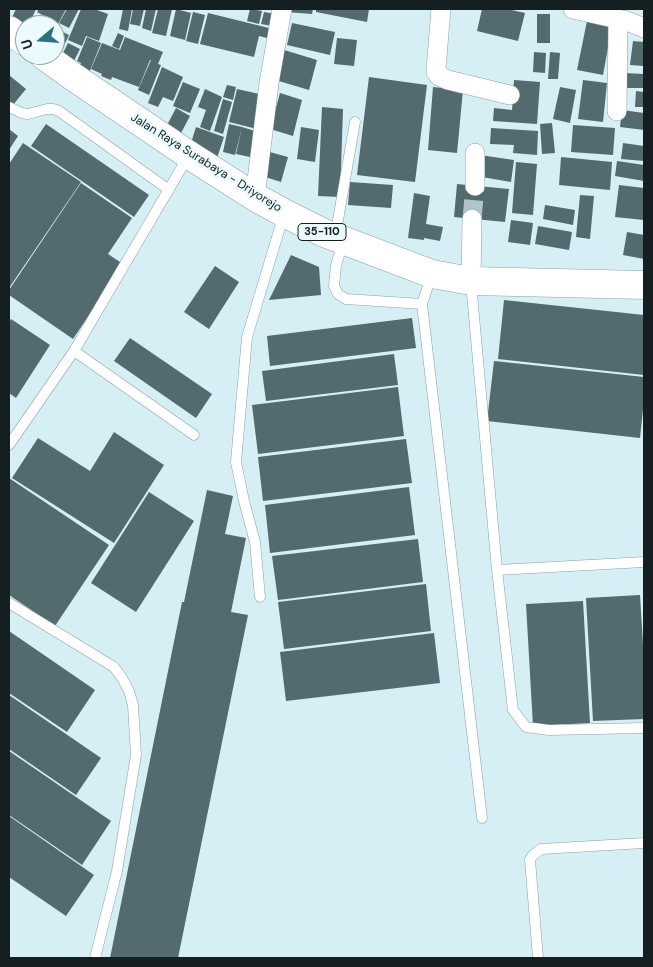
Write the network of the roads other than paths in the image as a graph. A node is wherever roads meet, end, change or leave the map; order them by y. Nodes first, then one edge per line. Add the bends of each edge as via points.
1 (282, 9) edge
2 (440, 9) edge
3 (573, 9) edge
4 (618, 19) junction
5 (644, 28) edge
6 (57, 65) edge
7 (510, 94) dead end
8 (9, 107) edge
9 (617, 111) dead end
10 (355, 122) dead end
11 (475, 153) dead end
12 (189, 155) junction
13 (475, 186) tunnel mouth
14 (169, 190) junction
15 (255, 197) junction
16 (284, 213) junction
17 (472, 219) tunnel mouth
18 (339, 238) junction
19 (432, 274) junction
20 (471, 281) junction
21 (644, 284) edge
22 (422, 304) junction
23 (74, 351) junction
24 (194, 436) dead end
25 (9, 445) edge
26 (644, 562) edge
27 (497, 570) junction
28 (260, 597) dead end
29 (9, 603) edge
30 (644, 728) edge
31 (482, 818) dead end
32 (644, 843) edge
33 (95, 958) edge
34 (538, 958) edge

1 - 15 street
2 - 7 street via 438,76
3 - 4 street
4 - 5 street
4 - 9 street
6 - 12 main road, Jalan Raya Surabaya - Driyorejo / 35-110
8 - 14 lane via 28,114 47,109 59,111
10 - 18 lane
11 - 13 street
12 - 14 lane
12 - 15 main road, Jalan Raya Surabaya - Driyorejo / 35-110
14 - 23 lane
15 - 16 main road, Jalan Raya Surabaya - Driyorejo / 35-110
16 - 18 main road, Jalan Raya Surabaya - Driyorejo / 35-110
16 - 28 lane via 247,337 236,462 255,542
17 - 20 street
18 - 19 main road, Jalan Raya Surabaya - Driyorejo / 35-110
18 - 22 lane via 334,286 338,294 346,299
19 - 20 main road, Jalan Raya Surabaya - Driyorejo / 35-110
19 - 22 lane
20 - 21 main road, Jalan Raya Surabaya - Driyorejo / 35-110
20 - 27 lane
22 - 31 lane
23 - 24 lane
23 - 25 lane
26 - 27 lane
27 - 30 lane via 513,710 526,726 549,730
29 - 33 lane via 114,667 126,684 133,705 136,754 117,871
32 - 34 lane via 540,849 532,856

